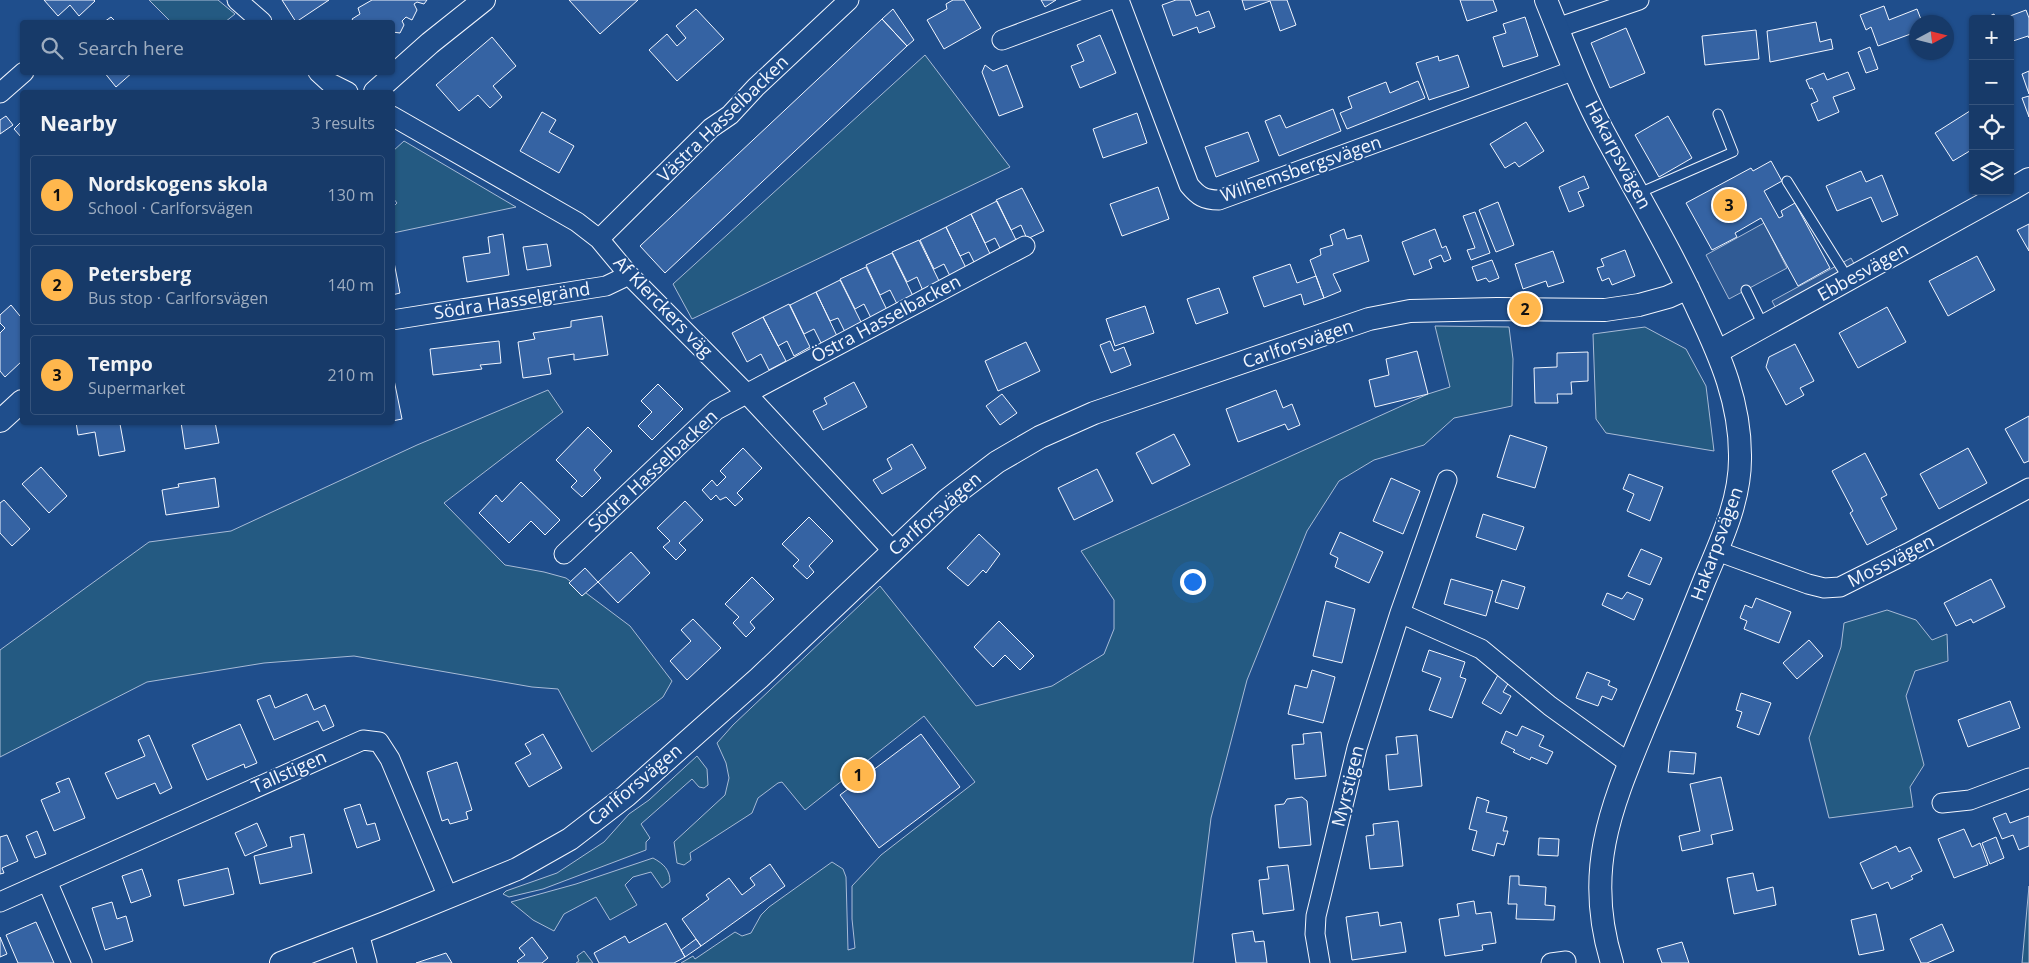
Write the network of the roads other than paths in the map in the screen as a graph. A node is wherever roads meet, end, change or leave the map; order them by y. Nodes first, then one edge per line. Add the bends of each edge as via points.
1 (237, 0) edge
2 (484, 0) edge
3 (849, 0) edge
4 (1109, 0) edge
5 (1119, 0) edge
6 (1546, 0) edge
7 (1639, 0) edge
8 (260, 20) edge
9 (1557, 28) junction
10 (1002, 40) dead end
11 (1575, 70) junction
12 (21, 75) edge
13 (321, 75) edge
14 (394, 75) edge
15 (395, 75) edge
16 (344, 90) edge
17 (377, 90) edge
18 (0, 93) edge
19 (1718, 114) dead end
20 (395, 118) edge
21 (2029, 179) edge
22 (1787, 181) dead end
23 (2014, 188) edge
24 (1639, 193) junction
25 (2002, 195) edge
26 (599, 239) junction
27 (1026, 246) dead end
28 (629, 275) junction
29 (1849, 280) junction
30 (1688, 288) junction
31 (1746, 290) dead end
32 (395, 320) edge
33 (1764, 328) junction
34 (1717, 352) junction
35 (746, 393) junction
36 (20, 403) edge
37 (0, 421) edge
38 (1447, 480) dead end
39 (2029, 488) edge
40 (892, 550) junction
41 (1717, 551) junction
42 (564, 554) dead end
43 (1400, 613) junction
44 (1629, 763) junction
45 (2029, 778) edge
46 (1942, 803) dead end
47 (47, 881) junction
48 (448, 897) junction
49 (0, 902) edge
50 (359, 933) junction
51 (82, 963) edge
52 (281, 963) edge
53 (367, 963) edge
54 (1320, 963) edge
55 (1612, 963) edge

1 - 8 street
2 - 15 street
3 - 26 street, Västra Hasselbacken via 730,115 711,128
4 - 10 street
5 - 11 street, Wilhemsbergsvägen via 1189,185 1196,195 1207,200 1219,200
6 - 9 street, Hakarpsvägen
7 - 9 street
9 - 11 street, Hakarpsvägen
11 - 24 street, Hakarpsvägen via 1603,131
12 - 18 street
13 - 16 street
14 - 17 street
19 - 24 lane via 1733,152
20 - 26 street, Af Klerckers väg via 577,222
21 - 23 street, Ebbesvägen
22 - 29 lane
24 - 30 street, Hakarpsvägen
25 - 29 street, Ebbesvägen
26 - 28 street, Af Klerckers väg
27 - 35 street, Östra Hasselbacken
28 - 32 street, Södra Hasselgränd via 606,286
28 - 35 street, Af Klerckers väg
29 - 33 street, Ebbesvägen
30 - 34 street, Hakarpsvägen
30 - 40 street, Carlforsvägen via 1661,299 1606,310 1410,311 1369,319 1094,413 1040,437 996,462 947,500
31 - 33 lane
33 - 34 street, Ebbesvägen
34 - 41 street, Hakarpsvägen via 1736,408 1740,455 1740,481
35 - 40 street, Af Klerckers väg
35 - 42 street, Södra Hasselbacken via 716,410
36 - 37 street
38 - 43 street, Myrstigen
39 - 41 street, Mossvägen via 1840,587 1808,584
40 - 48 street, Carlforsvägen via 759,678 626,796 570,839 517,869
41 - 44 street, Hakarpsvägen
43 - 44 street via 1481,649 1550,706
43 - 54 street, Myrstigen via 1357,748 1316,916
44 - 55 street, Hakarpsvägen via 1611,812 1600,870 1601,911
45 - 46 street via 1970,800
47 - 48 street, Tallstigen via 363,740 379,742 390,759
47 - 49 street, Tallstigen
47 - 51 street
48 - 50 street, Carlforsvägen
50 - 52 street, Carlforsvägen
50 - 53 street

